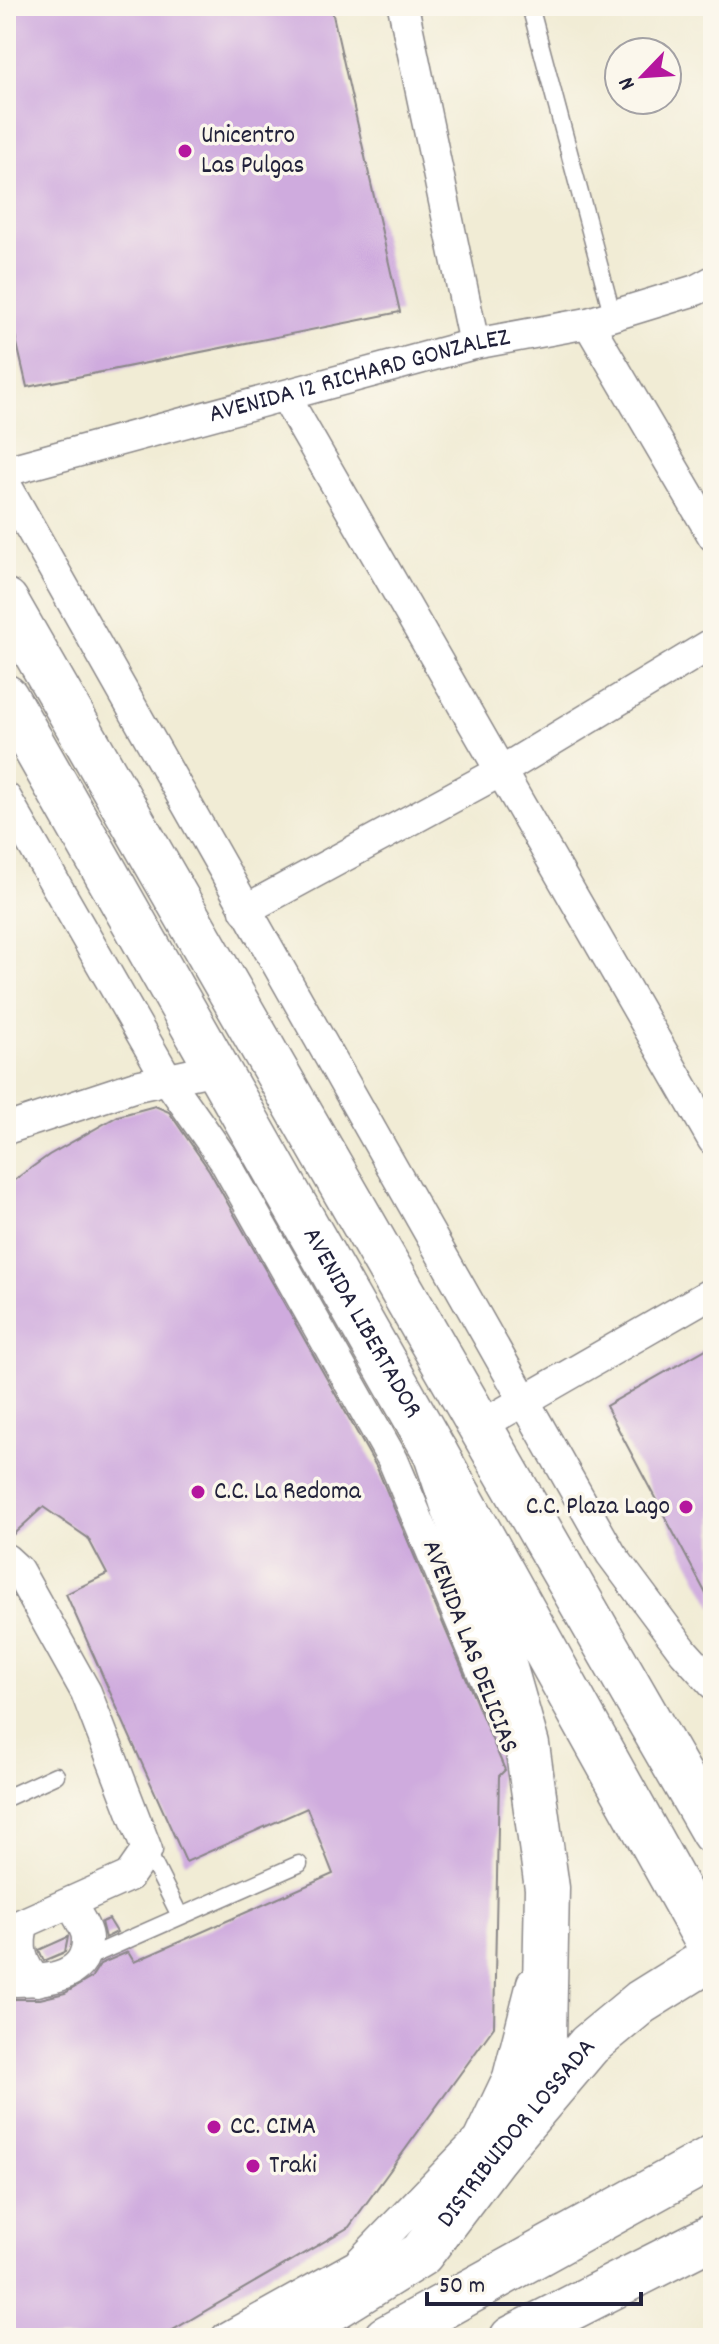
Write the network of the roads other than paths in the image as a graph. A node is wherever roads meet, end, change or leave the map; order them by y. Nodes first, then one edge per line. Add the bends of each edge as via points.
1 (403, 6) edge
2 (530, 6) edge
3 (713, 281) edge
4 (600, 318) junction
5 (474, 344) junction
6 (285, 396) junction
7 (6, 471) edge
8 (6, 485) edge
9 (713, 536) edge
10 (6, 601) edge
11 (713, 643) edge
12 (6, 697) edge
13 (503, 770) junction
14 (6, 798) edge
15 (245, 910) junction
16 (216, 1069) junction
17 (168, 1080) junction
18 (6, 1129) edge
19 (713, 1140) edge
20 (713, 1292) edge
21 (522, 1401) junction
22 (480, 1426) junction
23 (435, 1452) junction
24 (6, 1559) edge
25 (713, 1684) edge
26 (56, 1775) dead end
27 (6, 1798) edge
28 (713, 1832) edge
29 (147, 1850) junction
30 (299, 1864) dead end
31 (71, 1904) junction
32 (180, 1916) junction
33 (14, 1928) edge
34 (713, 1954) edge
35 (84, 1959) junction
36 (6, 1981) edge
37 (37, 1981) junction
38 (496, 2155) junction
39 (712, 2158) edge
40 (713, 2236) edge
41 (226, 2338) edge
42 (285, 2338) edge
43 (386, 2338) edge
44 (512, 2338) edge

1 - 5 street
2 - 4 lane
3 - 4 street, AVENIDA 12 RICHARD GONZALEZ
4 - 5 street, AVENIDA 12 RICHARD GONZALEZ
4 - 9 street
5 - 6 street, AVENIDA 12 RICHARD GONZALEZ
6 - 7 street, AVENIDA 12 RICHARD GONZALEZ
6 - 13 street
8 - 15 street
10 - 22 main road, AVENIDA LIBERTADOR
11 - 13 street
12 - 16 main road, AVENIDA LIBERTADOR
13 - 15 street
13 - 19 street
14 - 17 street, AVENIDA LAS DELICIAS
15 - 21 street
16 - 17 street
16 - 23 main road, AVENIDA LIBERTADOR
17 - 18 street
17 - 41 street, AVENIDA LAS DELICIAS via 224,1160 393,1460 513,1749 530,1865 532,1983 508,2077 478,2140 357,2265
20 - 21 street
21 - 22 street
21 - 25 street via 611,1554
22 - 28 main road, AVENIDA LIBERTADOR
23 - 34 main road, AVENIDA LIBERTADOR
23 - 38 main road via 527,1745 547,1888 544,2036
24 - 29 street via 18,1570 86,1692
26 - 27 lane
29 - 31 street via 129,1876
29 - 32 lane
30 - 32 lane
31 - 33 street
31 - 35 street via 88,1936
32 - 35 lane
33 - 37 street via 23,1967
34 - 38 main road, DISTRIBUIDOR LOSSADA via 589,2045
35 - 37 street via 65,1975
36 - 37 street
38 - 42 main road, DISTRIBUIDOR LOSSADA via 421,2254
39 - 43 main road
40 - 44 main road

